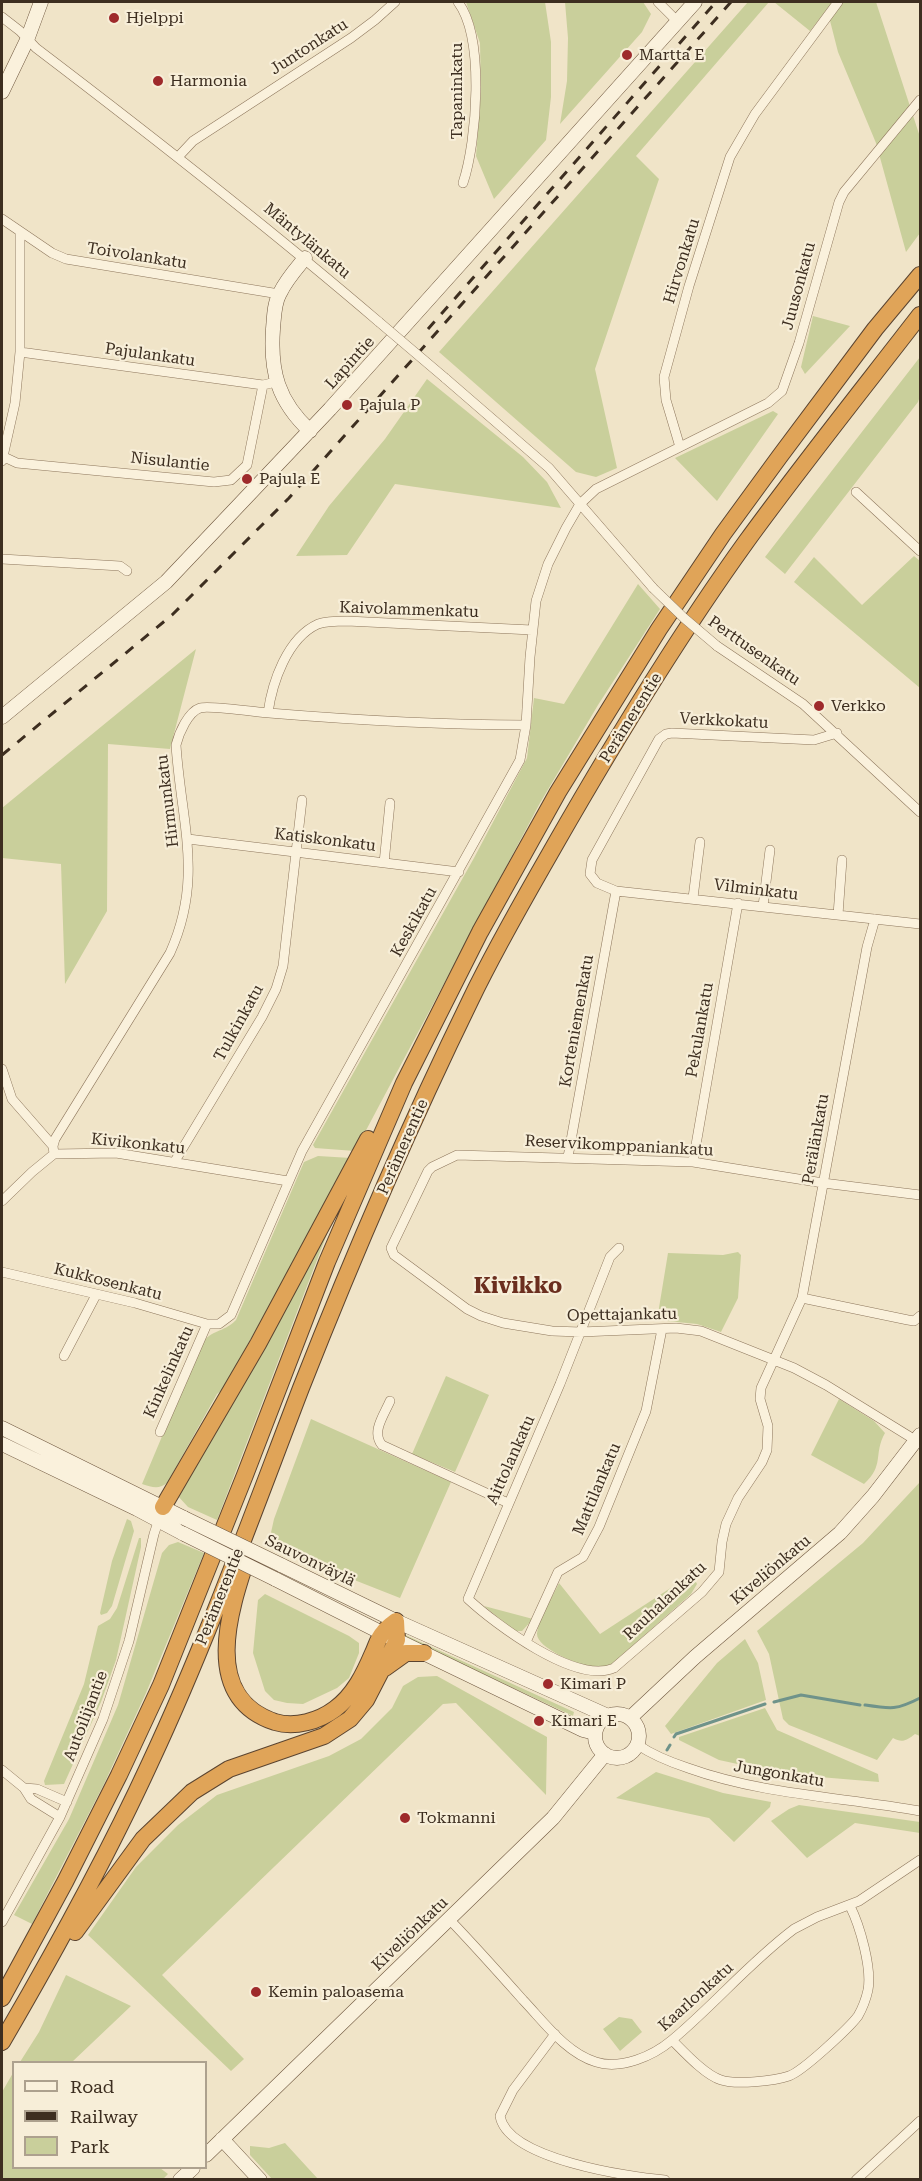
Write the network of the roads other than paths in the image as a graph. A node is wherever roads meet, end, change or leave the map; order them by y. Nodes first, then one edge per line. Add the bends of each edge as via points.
1 (41, 2) edge
2 (395, 2) edge
3 (458, 2) edge
4 (658, 2) edge
5 (695, 2) edge
6 (838, 2) edge
7 (2, 17) edge
8 (678, 21) junction
9 (27, 40) junction
10 (2, 92) edge
11 (921, 100) edge
12 (178, 157) junction
13 (463, 183) dead end
14 (2, 219) edge
15 (20, 232) junction
16 (305, 258) junction
17 (921, 275) edge
18 (279, 294) junction
19 (921, 315) edge
20 (20, 352) junction
21 (270, 383) junction
22 (310, 431) junction
23 (680, 447) junction
24 (2, 459) edge
25 (856, 492) dead end
26 (580, 504) junction
27 (921, 551) edge
28 (2, 559) edge
29 (127, 571) dead end
30 (532, 630) junction
31 (268, 713) junction
32 (2, 717) edge
33 (526, 725) junction
34 (837, 734) junction
35 (302, 801) dead end
36 (390, 803) dead end
37 (921, 812) edge
38 (188, 839) junction
39 (700, 842) dead end
40 (770, 850) dead end
41 (295, 851) junction
42 (842, 860) dead end
43 (384, 863) junction
44 (459, 872) junction
45 (592, 877) joint
46 (616, 891) junction
47 (693, 898) junction
48 (738, 903) junction
49 (763, 906) junction
50 (838, 915) junction
51 (875, 919) junction
52 (921, 924) edge
53 (2, 1070) edge
54 (404, 1083) junction
55 (12, 1099) junction
56 (2, 1101) edge
57 (54, 1150) junction
58 (568, 1157) junction
59 (175, 1161) junction
60 (693, 1162) junction
61 (288, 1181) junction
62 (823, 1183) junction
63 (921, 1195) edge
64 (2, 1201) edge
65 (619, 1248) dead end
66 (394, 1255) joint
67 (2, 1272) edge
68 (96, 1294) junction
69 (802, 1298) junction
70 (921, 1316) edge
71 (207, 1324) junction
72 (662, 1329) junction
73 (581, 1332) junction
74 (64, 1356) dead end
75 (774, 1360) junction
76 (390, 1401) dead end
77 (2, 1428) edge
78 (160, 1432) dead end
79 (919, 1440) edge
80 (2, 1444) edge
81 (508, 1503) junction
82 (254, 1513) junction
83 (161, 1514) junction
84 (468, 1599) joint
85 (396, 1621) junction
86 (389, 1637) junction
87 (526, 1642) junction
88 (424, 1653) junction
89 (382, 1670) junction
90 (608, 1716) junction
91 (630, 1718) junction
92 (595, 1733) junction
93 (638, 1745) junction
94 (605, 1755) junction
95 (2, 1770) edge
96 (24, 1788) junction
97 (67, 1802) junction
98 (921, 1811) edge
99 (60, 1817) junction
100 (921, 1860) edge
101 (850, 1906) junction
102 (449, 1919) junction
103 (2, 1922) edge
104 (49, 1962) junction
105 (2, 1998) edge
106 (555, 2034) junction
107 (672, 2040) junction
108 (2, 2042) edge
109 (921, 2121) edge
110 (222, 2139) junction
111 (207, 2154) edge
112 (260, 2180) edge
113 (665, 2180) edge
114 (856, 2180) edge

1 - 9 main road
2 - 12 street, Juntonkatu via 351,38 193,141
3 - 13 street, Tapaninkatu via 469,21 475,81 472,151
4 - 8 street
5 - 8 main road, Lapintie
6 - 23 street, Hirvonkatu via 755,114 730,157 664,377 666,400
7 - 9 street, Mäntylänkatu
8 - 22 main road, Lapintie
9 - 10 main road
9 - 12 street, Mäntylänkatu
11 - 23 street, Juusonkatu via 838,202 782,391 768,403
12 - 16 street, Mäntylänkatu
14 - 15 street, Toivolankatu
15 - 18 street, Toivolankatu via 52,253 73,261
15 - 20 street
16 - 18 main road
16 - 26 street, Mäntylänkatu, bridge via 549,468
17 - 54 highway, Perämerentie via 875,329 780,456 659,629 514,869
18 - 21 main road
19 - 82 highway, Perämerentie via 743,546 593,778 525,898 472,996 370,1219
20 - 21 street, Pajulankatu
20 - 24 street via 15,403
21 - 22 main road
21 - 24 street, Nisulantie via 246,465 231,480 214,482
22 - 32 main road, Lapintie via 166,582
23 - 26 street via 600,486
25 - 27 street
26 - 30 street, Keskikatu via 548,564
26 - 34 street, Perttusenkatu, bridge via 684,618 717,646 803,704
28 - 29 street via 120,566
30 - 31 street, Kaivolammenkatu via 347,621 318,624 288,652 274,683
30 - 33 street, Keskikatu
31 - 33 street, Hirmunkatu
31 - 38 street, Hirmunkatu via 202,707 184,726 176,745
33 - 44 street, Keskikatu via 520,760
34 - 37 street, Perttusenkatu
34 - 45 street, Verkkokatu via 814,740 666,734 659,739 592,861
35 - 41 street, Tulkinkatu
36 - 43 street
38 - 41 street, Katiskonkatu
38 - 57 street, Hirmunkatu via 187,903 176,939 55,1138
39 - 47 street
40 - 49 street
41 - 43 street, Katiskonkatu
41 - 59 street, Tulkinkatu via 284,966 276,989
42 - 50 street
43 - 44 street, Katiskonkatu
44 - 61 street, Keskikatu
45 - 46 street, Vilminkatu
46 - 47 street, Vilminkatu
46 - 58 street, Korteniemenkatu
47 - 48 street, Vilminkatu
48 - 49 street, Vilminkatu
48 - 60 street, Pekulankatu
49 - 50 street, Vilminkatu
50 - 51 street, Vilminkatu
51 - 52 street, Vilminkatu
51 - 62 street, Perälänkatu via 866,949
53 - 55 street
54 - 83 highway via 385,1107 258,1344
54 - 105 highway, Perämerentie via 327,1262 161,1685 65,1882
55 - 56 street
55 - 57 street
57 - 59 street, Kivikonkatu
57 - 64 street
58 - 60 street, Reservikomppaniankatu
58 - 66 street, Reservikomppaniankatu via 457,1155 432,1167 393,1242
59 - 61 street, Kivikonkatu
60 - 62 street, Reservikomppaniankatu
61 - 71 street, Keskikatu via 232,1312 219,1324
62 - 63 street, Reservikomppaniankatu
62 - 69 street, Perälänkatu
65 - 73 street, Aittolankatu via 610,1257
66 - 73 street, Opettajankatu via 481,1316 532,1328
67 - 68 street, Kukkosenkatu
68 - 71 street, Kukkosenkatu
68 - 74 street
69 - 70 street via 908,1320 915,1321
69 - 75 street, Perälänkatu
71 - 78 street, Kinkelinkatu
72 - 73 street, Opettajankatu
72 - 75 street, Opettajankatu via 701,1331
72 - 87 street, Mattilankatu via 646,1411 599,1527 583,1557 558,1572
73 - 81 street, Aittolankatu
75 - 79 street, Opettajankatu via 826,1385
75 - 87 street, Rauhalankatu via 760,1393 768,1426 766,1455 726,1524 718,1574 702,1592 605,1672 581,1669
76 - 81 street via 377,1434 382,1445
77 - 83 main road, Sauvonväylä
79 - 91 main road, Kiveliönkatu via 848,1525
80 - 83 main road, Sauvonväylä
81 - 84 street, Aittolankatu
82 - 86 highway via 225,1653 232,1684 248,1706 281,1724 304,1723 325,1716 358,1685
82 - 104 highway, Perämerentie via 150,1764
83 - 85 main road, Sauvonväylä, bridge via 184,1518
83 - 86 main road, Sauvonväylä, bridge via 184,1534
83 - 97 street, Autoilijantie via 116,1683
84 - 87 street, Rauhalankatu via 499,1626
85 - 86 highway
85 - 90 main road, Sauvonväylä
86 - 88 main road, Sauvonväylä
86 - 89 highway
88 - 89 highway via 406,1653
88 - 92 main road, Sauvonväylä
89 - 104 highway via 362,1706 342,1726 229,1769 184,1798 138,1845
90 - 91 main road via 621,1714
90 - 92 main road
91 - 93 main road via 638,1728
92 - 94 main road via 597,1745
93 - 94 main road via 624,1758
93 - 98 street, Jungonkatu via 664,1760 734,1782
94 - 102 main road, Kiveliönkatu via 553,1818
95 - 96 street
96 - 97 street via 38,1789
96 - 99 street via 32,1799
97 - 99 street, Autoilijantie
99 - 103 street, Autoilijantie
100 - 101 street, Kaarlonkatu
101 - 107 street, Kaarlonkatu via 805,1923 784,1937
101 - 107 street via 867,1965 864,2003 850,2025 800,2070 765,2080 721,2080
102 - 106 street, Kaarlonkatu
102 - 110 main road, Kiveliönkatu
104 - 108 highway, Perämerentie
106 - 107 street, Kaarlonkatu via 578,2053 608,2064 641,2058
106 - 113 street via 509,2096 500,2116 506,2130 528,2145 581,2166
109 - 114 street
110 - 111 main road, Kiveliönkatu
110 - 112 main road

